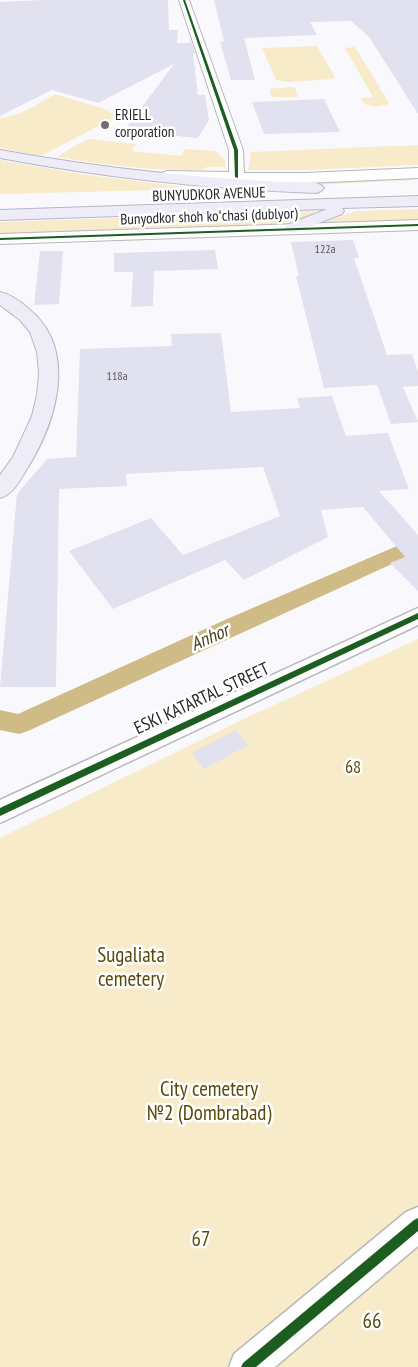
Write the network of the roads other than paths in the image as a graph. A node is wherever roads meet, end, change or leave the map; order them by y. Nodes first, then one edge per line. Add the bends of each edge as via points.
1 (184, 0) edge
2 (0, 154) edge
3 (418, 174) edge
4 (133, 175) junction
5 (237, 178) junction
6 (414, 186) edge
7 (358, 197) junction
8 (0, 201) edge
9 (418, 201) edge
10 (0, 215) edge
11 (418, 224) edge
12 (293, 228) junction
13 (0, 239) edge
14 (0, 297) edge
15 (0, 491) edge
16 (418, 616) edge
17 (0, 812) edge
18 (418, 1224) edge
19 (247, 1367) edge

1 - 5 street via 236,150
2 - 4 main road
3 - 5 street, BUNYUDKOR AVENUE
4 - 5 street, BUNYUDKOR AVENUE
4 - 7 main road
6 - 7 main road, BUNYUDKOR AVENUE
7 - 8 main road, BUNYUDKOR AVENUE
7 - 9 main road, BUNYUDKOR AVENUE
7 - 10 main road, BUNYUDKOR AVENUE
7 - 12 main road
11 - 12 street, Bunyodkor shoh koʻchasi (dublyor)
12 - 13 street, Bunyodkor shoh koʻchasi (dublyor)
14 - 15 main road via 24,313 39,331 47,354 48,383 38,429 23,460
16 - 17 street, ESKI KATARTAL STREET
18 - 19 street

